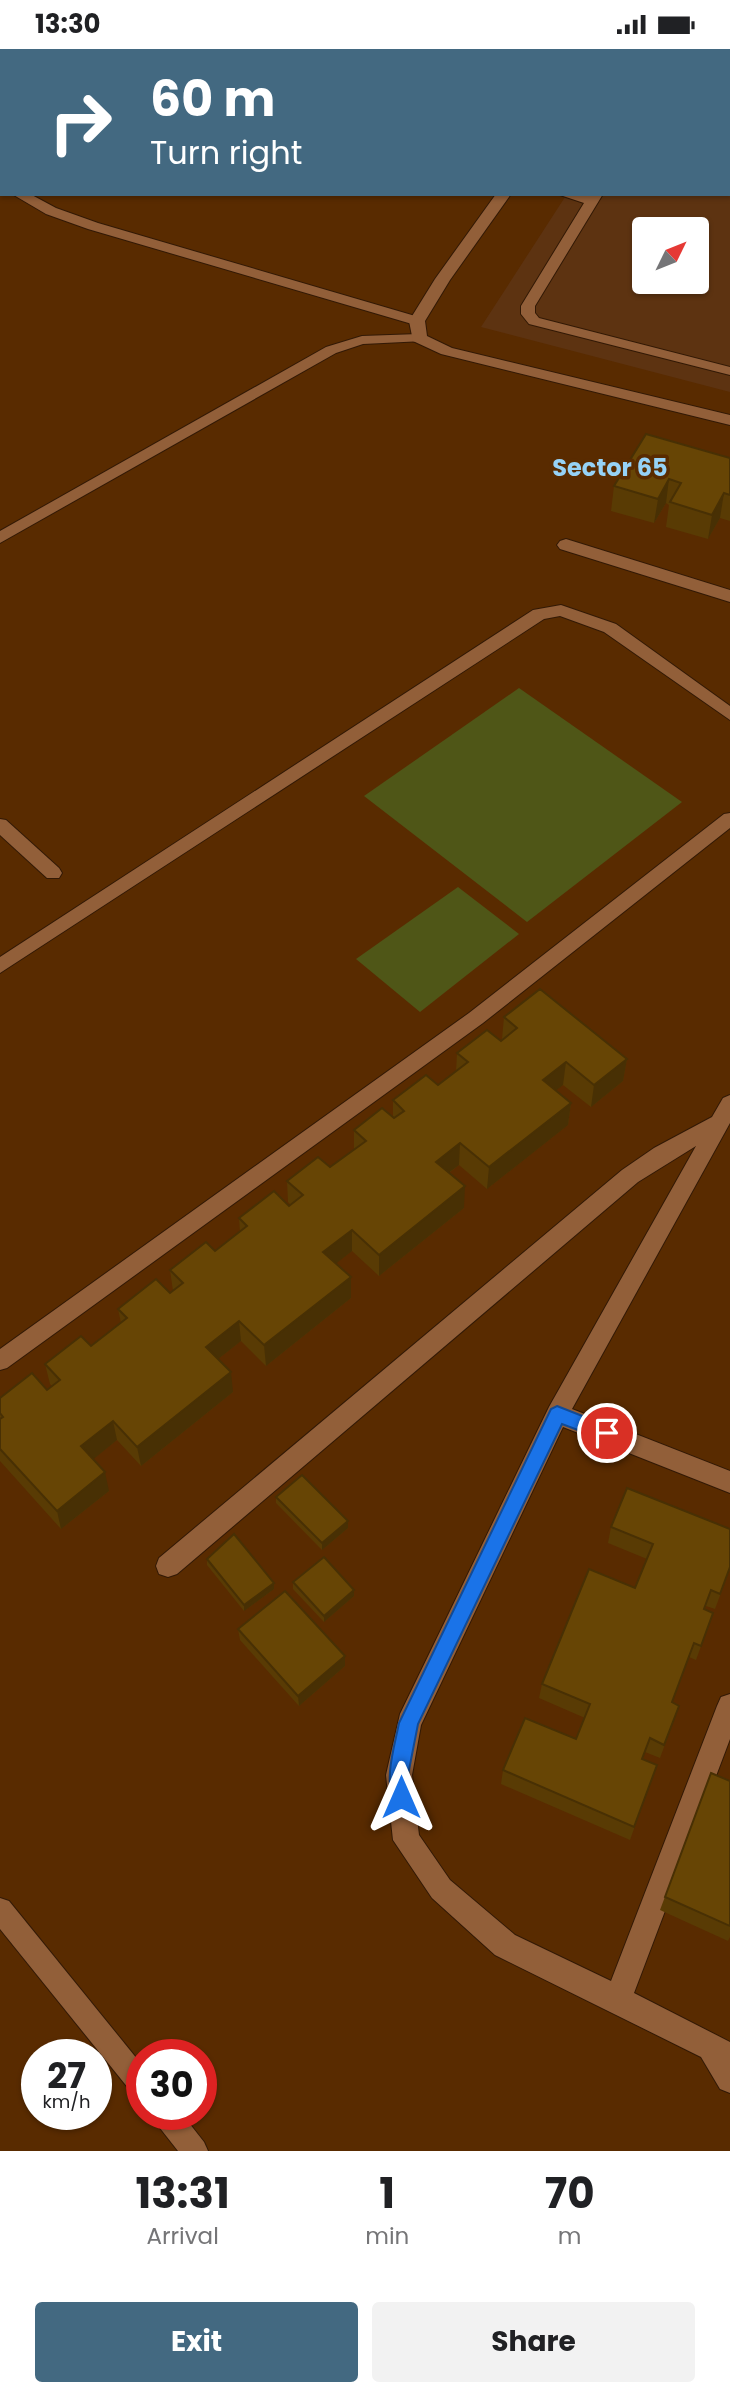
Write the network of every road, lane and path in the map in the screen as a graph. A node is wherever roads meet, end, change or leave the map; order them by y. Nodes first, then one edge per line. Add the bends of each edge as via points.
1 (23, 196) edge
2 (503, 196) edge
3 (594, 198) edge
4 (418, 330) junction
5 (730, 371) edge
6 (730, 420) edge
7 (0, 538) edge
8 (566, 545) dead end
9 (730, 596) edge
10 (730, 714) edge
11 (730, 819) edge
12 (0, 825) edge
13 (54, 873) dead end
14 (0, 966) edge
15 (725, 1113) edge
16 (0, 1361) edge
17 (557, 1414) junction
18 (730, 1482) edge
19 (168, 1566) dead end
20 (730, 1706) edge
21 (0, 1910) edge
22 (618, 1999) junction
23 (720, 2053) edge
24 (126, 2065) edge
25 (730, 2079) edge
26 (178, 2130) edge
27 (195, 2151) edge

1 - 4 lane via 93,226
2 - 4 street via 443,279
3 - 5 lane via 527,314 547,326
4 - 6 street via 447,351
4 - 7 lane via 331,350
8 - 9 street
10 - 14 lane via 610,628 561,610 539,614
11 - 16 lane via 477,1019
12 - 13 lane
15 - 17 street
15 - 19 street via 630,1177
17 - 18 street
17 - 22 street via 409,1723 399,1775 406,1840 441,1889 505,1945
20 - 22 street
21 - 24 lane
22 - 23 street
23 - 25 street
26 - 27 lane

